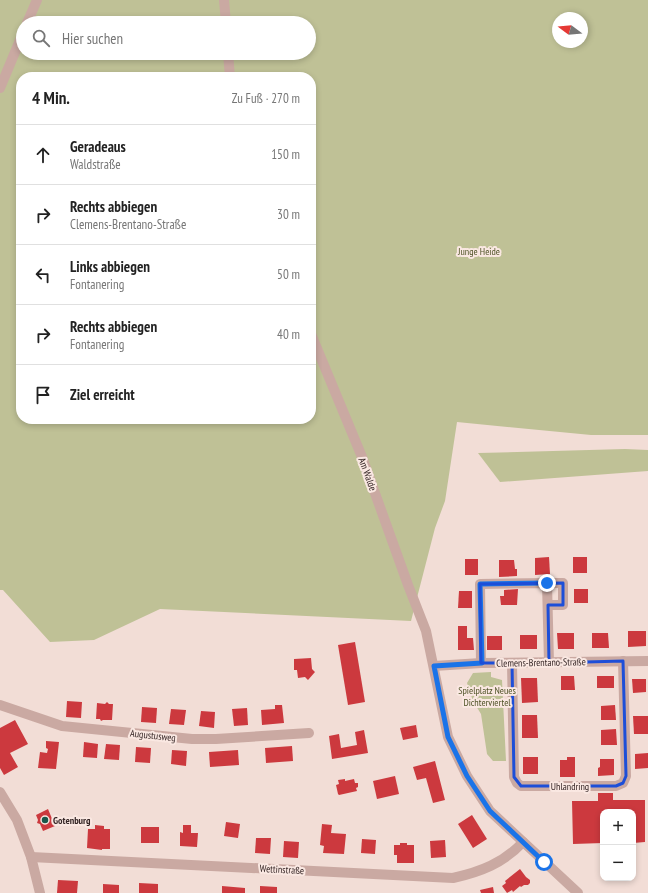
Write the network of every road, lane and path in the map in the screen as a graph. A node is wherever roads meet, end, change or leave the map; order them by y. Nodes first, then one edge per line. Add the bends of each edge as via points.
1 (37, 0) edge
2 (224, 0) edge
3 (30, 16) edge
4 (225, 16) edge
5 (16, 50) edge
6 (229, 60) edge
7 (230, 72) edge
8 (0, 88) edge
9 (316, 346) edge
10 (547, 583) junction
11 (548, 605) junction
12 (623, 661) junction
13 (648, 661) edge
14 (482, 663) junction
15 (512, 663) junction
16 (549, 663) junction
17 (434, 666) junction
18 (0, 705) edge
19 (309, 733) dead end
20 (0, 792) edge
21 (523, 842) junction
22 (31, 857) junction
23 (40, 893) edge
24 (578, 893) edge

1 - 3 street
2 - 4 street
5 - 8 street
6 - 7 street
9 - 17 street, Am Walde via 362,457 426,631
10 - 11 street
10 - 11 street via 563,583 563,605
10 - 14 street via 480,584
11 - 16 street
12 - 13 street, Clemens-Brentano-Straße
12 - 15 street, Uhlandring via 626,776 623,783 616,786 521,786 517,783 514,777
12 - 16 street, Clemens-Brentano-Straße
14 - 15 street, Clemens-Brentano-Straße
14 - 17 street, Clemens-Brentano-Straße
15 - 16 street, Clemens-Brentano-Straße
17 - 21 street, Am Walde via 448,737 467,776 490,811
18 - 19 street, Augustusweg via 62,726 192,739
20 - 22 street via 17,820
21 - 22 street, Wettinstraße via 513,853 484,869 453,878
21 - 24 street, Am Walde
22 - 23 street

